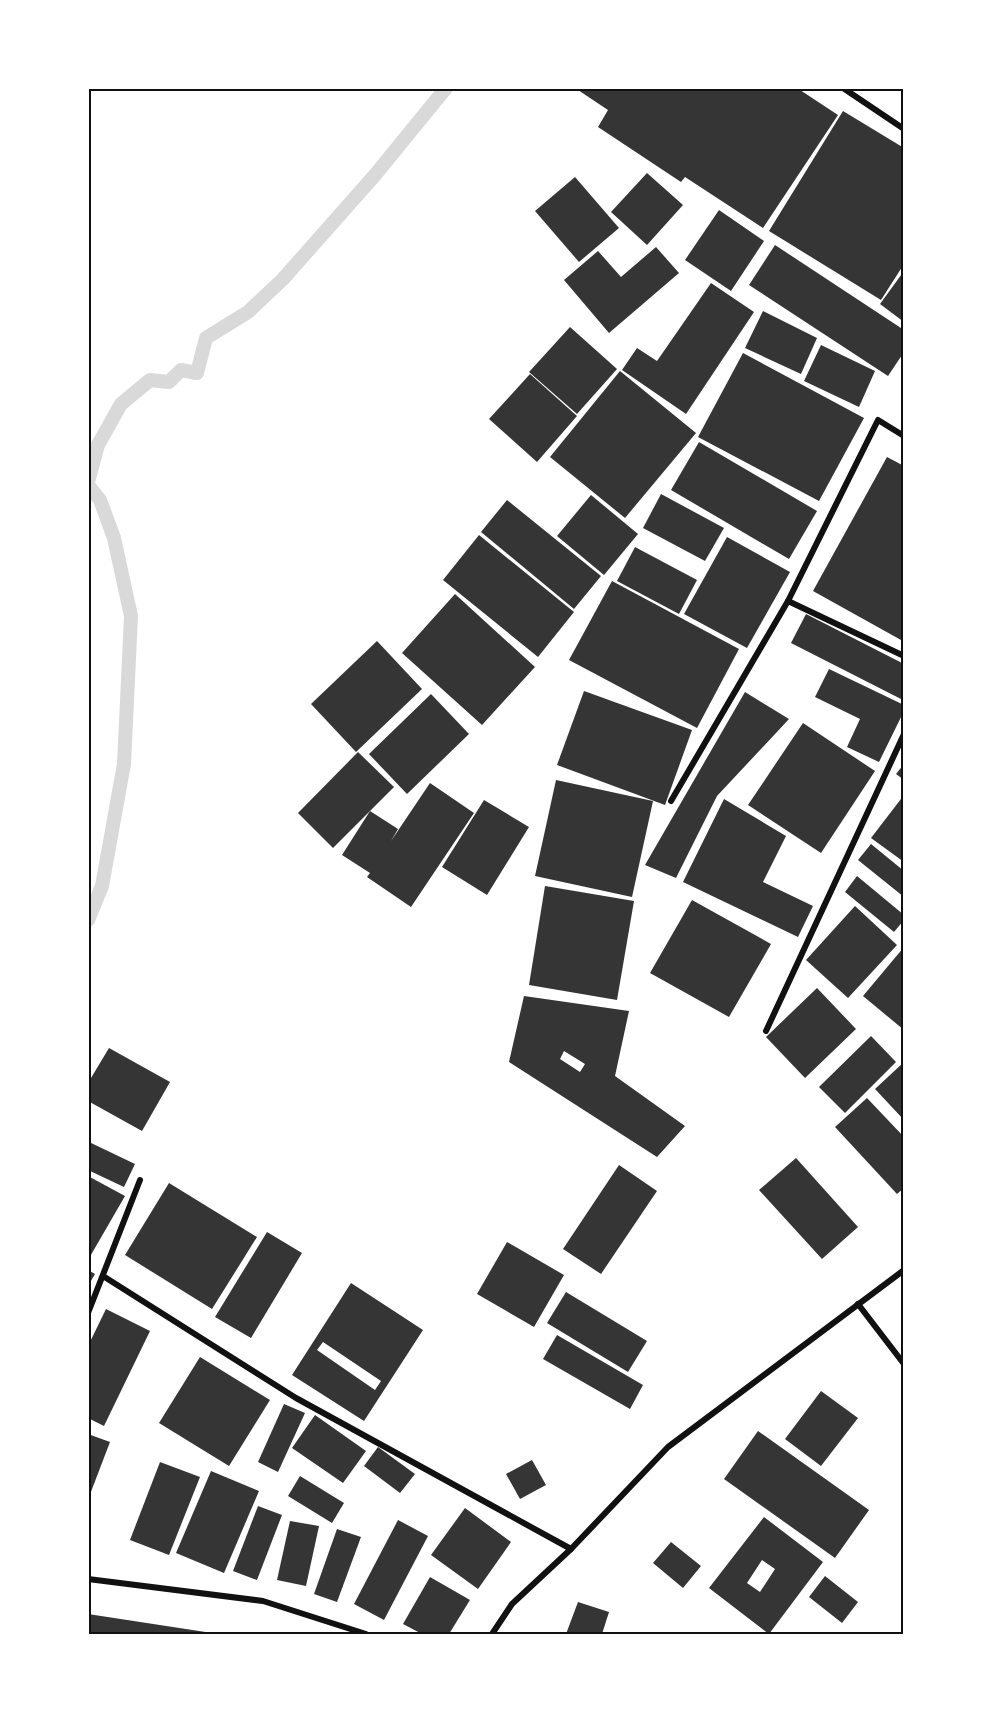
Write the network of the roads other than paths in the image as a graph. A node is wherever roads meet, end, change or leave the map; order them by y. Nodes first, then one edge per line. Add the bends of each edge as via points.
1 (843, 88) edge
2 (903, 129) edge
3 (903, 436) edge
4 (788, 601) junction
5 (903, 656) edge
6 (903, 734) edge
7 (671, 801) dead end
8 (766, 1031) dead end
9 (140, 1180) dead end
10 (903, 1270) edge
11 (103, 1276) junction
12 (858, 1304) junction
13 (88, 1313) edge
14 (903, 1364) edge
15 (571, 1549) junction
16 (88, 1579) edge
17 (366, 1635) edge
18 (492, 1635) edge

1 - 2 street
3 - 4 street via 878,420
4 - 5 street
4 - 7 street
6 - 8 street
9 - 11 street
10 - 12 street
11 - 13 street
11 - 15 street via 296,1398
12 - 14 street
12 - 15 street via 668,1447
15 - 18 street via 512,1604
16 - 17 street via 263,1601

